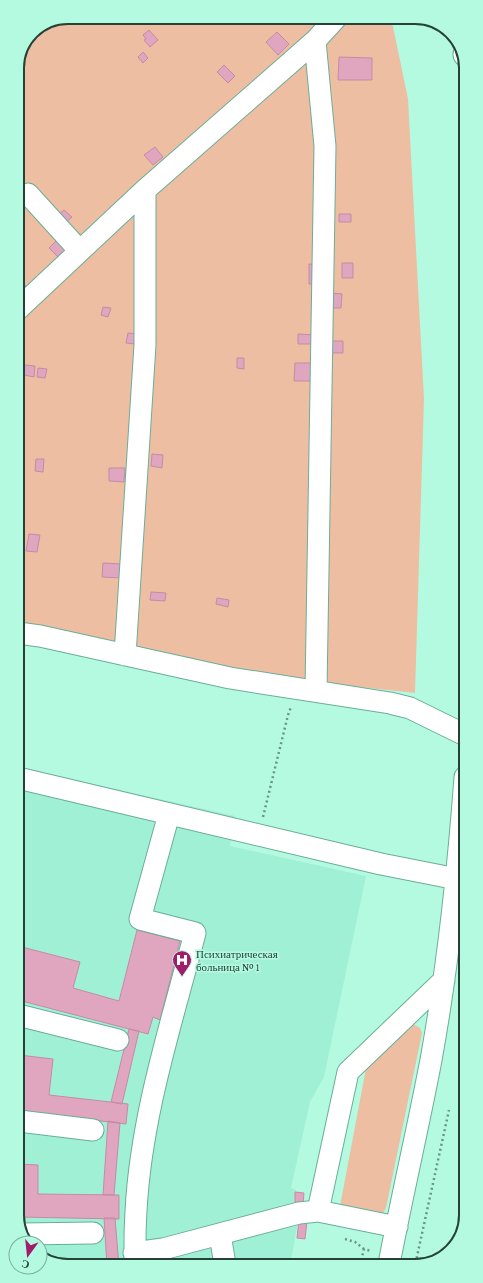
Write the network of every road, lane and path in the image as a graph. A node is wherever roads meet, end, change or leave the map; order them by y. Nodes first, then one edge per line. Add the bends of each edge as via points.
1 (331, 24) edge
2 (315, 41) junction
3 (145, 190) junction
4 (28, 194) dead end
5 (80, 252) junction
6 (24, 304) edge
7 (24, 634) edge
8 (125, 655) junction
9 (308, 690) junction
10 (459, 733) edge
11 (24, 779) edge
12 (169, 814) junction
13 (258, 835) junction
14 (459, 854) edge
15 (457, 879) junction
16 (444, 980) junction
17 (24, 1016) edge
18 (118, 1040) dead end
19 (24, 1122) edge
20 (93, 1130) dead end
21 (318, 1211) junction
22 (397, 1227) junction
23 (92, 1233) dead end
24 (28, 1234) edge
25 (220, 1234) junction
26 (135, 1259) edge
27 (224, 1259) edge
28 (390, 1259) edge

1 - 2 street
2 - 3 street
2 - 9 street via 326,146
3 - 5 street
3 - 8 street via 145,345
4 - 5 street
5 - 6 street
7 - 8 street
8 - 9 street via 230,678
9 - 10 street via 410,708
9 - 13 path via 288,715
11 - 12 street
12 - 13 street
12 - 26 street via 140,919 195,933 149,1112 138,1180
13 - 15 street
14 - 15 street
15 - 16 street
16 - 21 street via 348,1072
16 - 22 street
17 - 18 street
19 - 20 street
21 - 22 street
21 - 25 street via 300,1212
22 - 28 street
23 - 24 street
25 - 26 street
25 - 27 street

